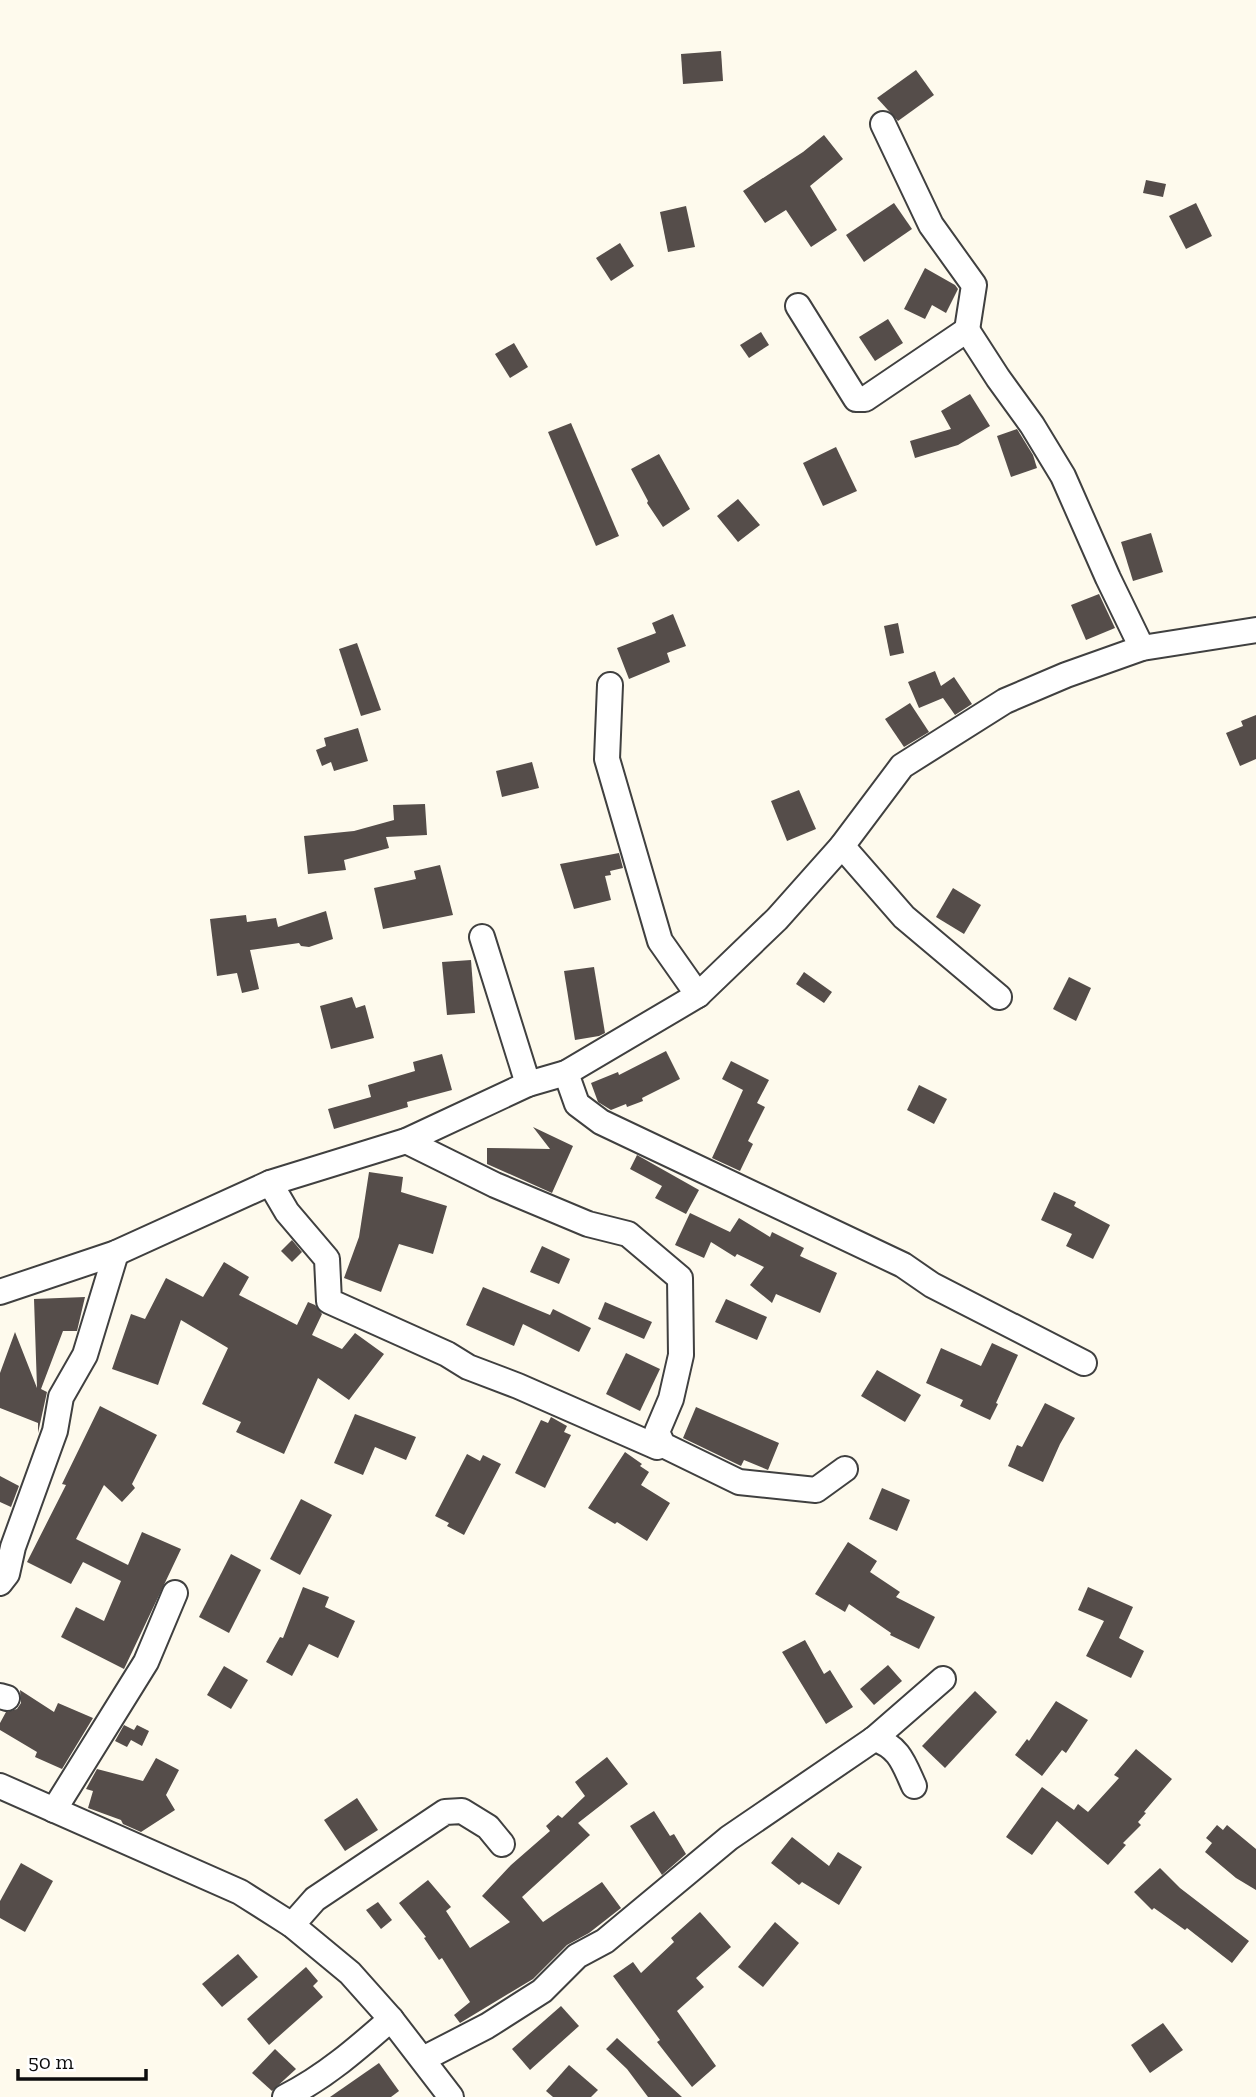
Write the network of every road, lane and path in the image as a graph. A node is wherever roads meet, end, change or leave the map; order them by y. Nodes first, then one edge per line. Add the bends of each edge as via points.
1 (883, 124) dead end
2 (798, 306) dead end
3 (967, 330) junction
4 (1256, 630) edge
5 (1142, 648) junction
6 (610, 685) dead end
7 (842, 846) junction
8 (482, 937) dead end
9 (698, 995) junction
10 (999, 998) dead end
11 (566, 1073) junction
12 (528, 1084) junction
13 (406, 1141) junction
14 (270, 1183) junction
15 (116, 1253) junction
16 (0, 1292) edge
17 (1084, 1363) dead end
18 (663, 1445) junction
19 (845, 1469) dead end
20 (0, 1583) edge
21 (175, 1593) dead end
22 (943, 1679) dead end
23 (874, 1738) junction
24 (0, 1786) edge
25 (915, 1786) dead end
26 (54, 1810) junction
27 (502, 1844) dead end
28 (292, 1925) junction
29 (391, 2019) junction
30 (423, 2059) junction
31 (285, 2097) edge
32 (451, 2097) edge

1 - 3 street via 931,225 975,285
2 - 3 street via 856,399 865,398
3 - 5 street via 1063,476
4 - 5 street
5 - 7 street via 1005,701 901,766
6 - 9 street via 607,759 660,941
7 - 9 street via 778,919
7 - 10 street via 904,917
8 - 12 street
9 - 11 street
11 - 12 street
11 - 17 street via 577,1104 601,1122 903,1265 932,1285
12 - 13 street
13 - 14 street
13 - 18 street via 588,1224 628,1234 680,1278 681,1355 671,1399 657,1432
14 - 15 street
14 - 18 street via 287,1212 327,1259 329,1301 468,1367 657,1447
15 - 16 street
15 - 20 street via 85,1355 61,1397 55,1431
18 - 19 street via 739,1482 816,1490
21 - 26 street via 146,1662
22 - 23 street
23 - 25 street via 889,1743
23 - 30 street via 730,1838 605,1941 577,1956 542,1991
24 - 26 street
26 - 28 street via 240,1892
27 - 28 street via 488,1827 462,1811 445,1812 315,1899
28 - 29 street via 350,1973
29 - 30 street
29 - 31 street via 352,2054
30 - 32 street

